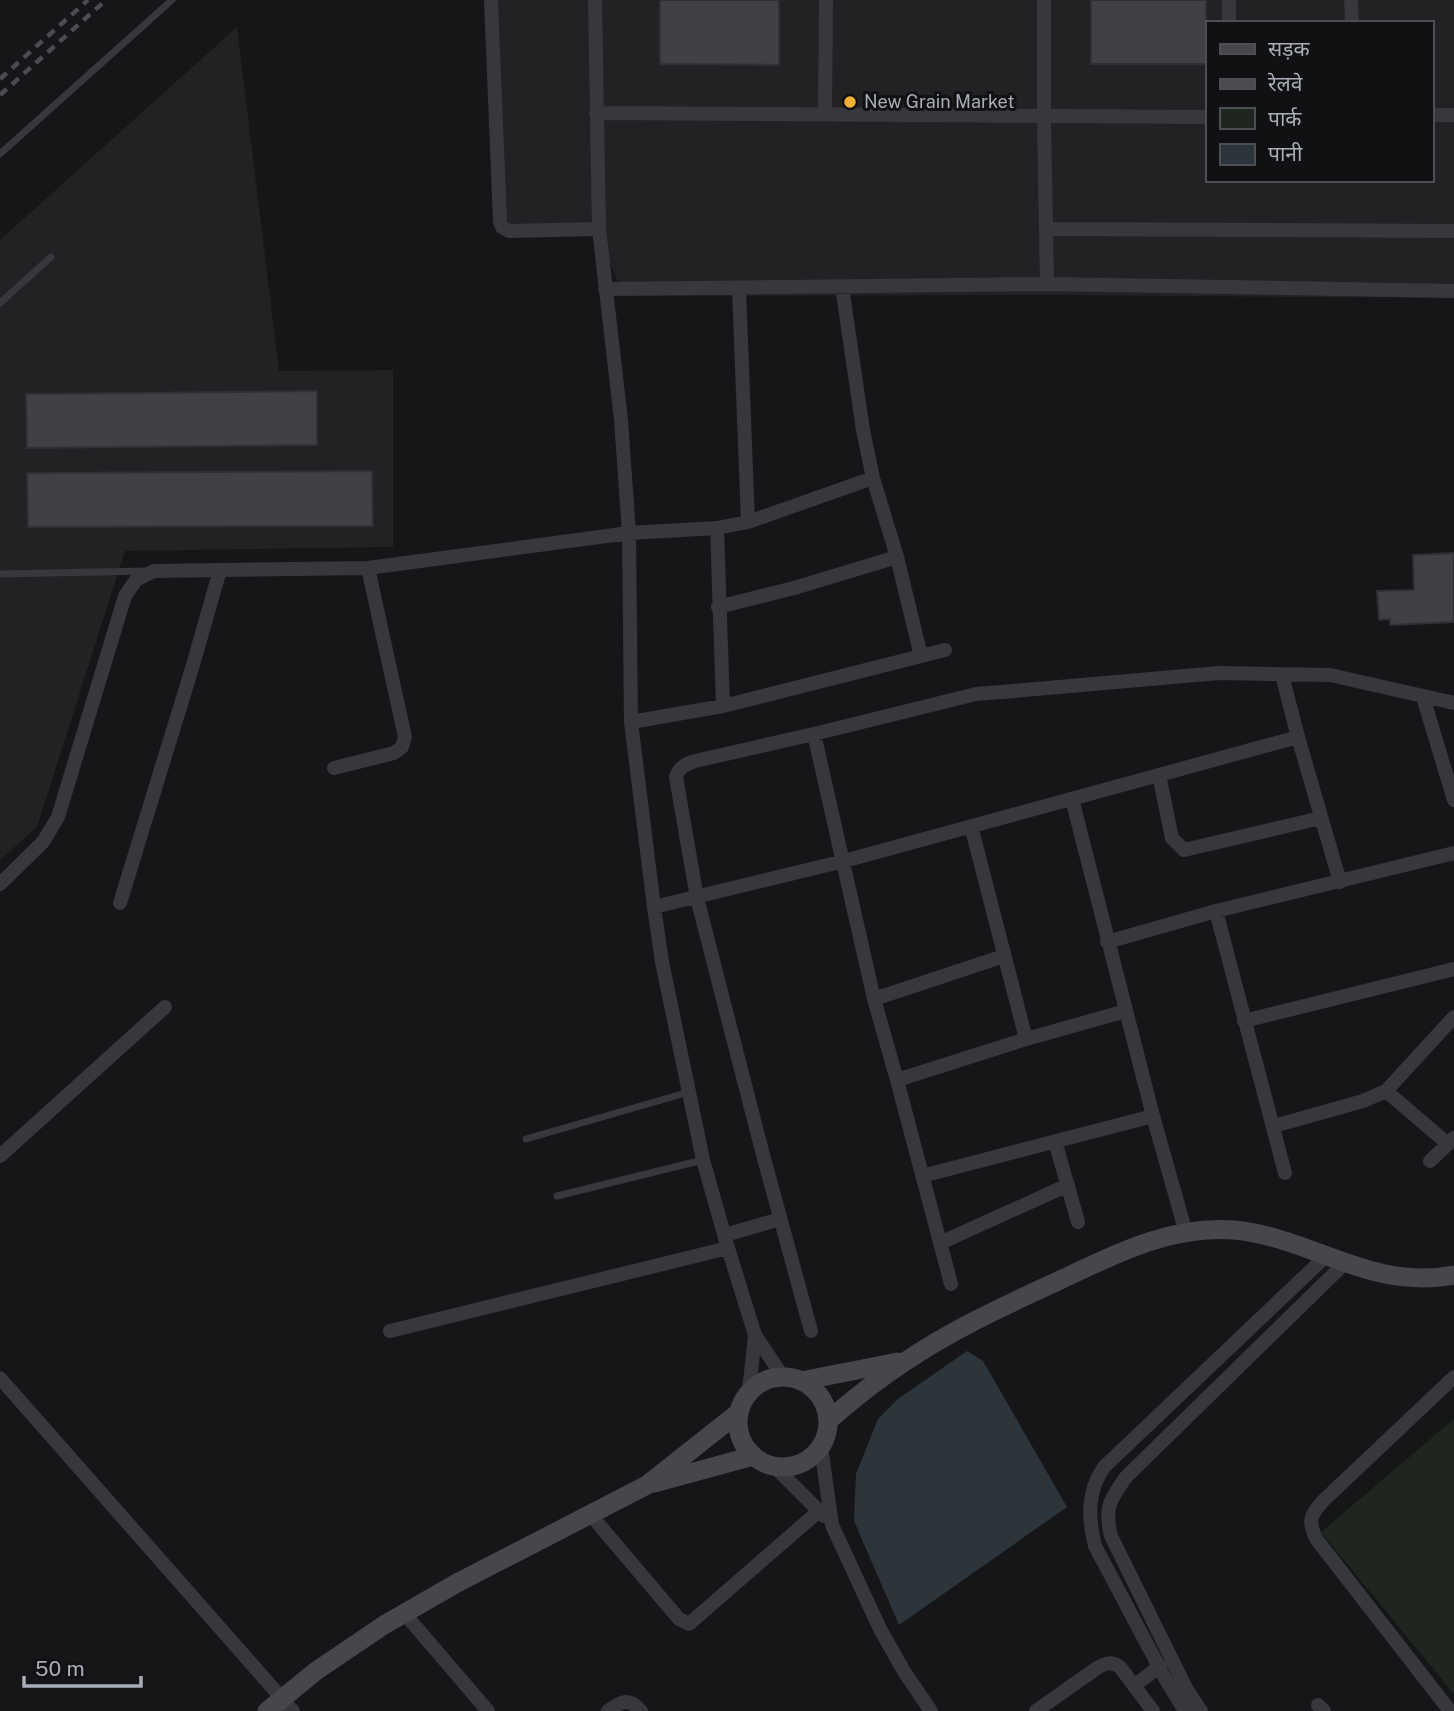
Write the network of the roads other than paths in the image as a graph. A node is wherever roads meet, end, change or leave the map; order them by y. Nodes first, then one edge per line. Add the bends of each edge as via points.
1 (172, 0) edge
2 (491, 0) edge
3 (595, 0) edge
4 (826, 0) edge
5 (1044, 0) edge
6 (1228, 0) edge
7 (1351, 0) edge
8 (1229, 21) edge
9 (1352, 21) edge
10 (596, 113) junction
11 (825, 114) junction
12 (1433, 115) edge
13 (1454, 116) edge
14 (1206, 117) edge
15 (1044, 118) junction
16 (0, 154) edge
17 (599, 229) junction
18 (1046, 229) junction
19 (1454, 231) edge
20 (51, 257) dead end
21 (1047, 284) junction
22 (842, 286) junction
23 (605, 289) junction
24 (739, 289) junction
25 (1454, 291) edge
26 (0, 303) edge
27 (873, 478) junction
28 (748, 522) junction
29 (717, 528) junction
30 (629, 533) junction
31 (897, 557) junction
32 (368, 568) junction
33 (220, 570) junction
34 (154, 572) junction
35 (0, 574) edge
36 (718, 607) junction
37 (945, 650) dead end
38 (921, 656) junction
39 (1282, 675) junction
40 (1423, 697) junction
41 (1454, 704) edge
42 (723, 706) junction
43 (631, 722) junction
44 (814, 734) junction
45 (1298, 737) junction
46 (334, 768) dead end
47 (1159, 775) junction
48 (1072, 799) junction
49 (1454, 800) edge
50 (1321, 818) junction
51 (971, 827) junction
52 (1454, 853) edge
53 (844, 861) junction
54 (1340, 882) junction
55 (0, 884) edge
56 (697, 898) junction
57 (120, 903) dead end
58 (654, 907) junction
59 (1216, 911) junction
60 (1107, 942) junction
61 (1004, 956) junction
62 (1454, 969) edge
63 (874, 999) junction
64 (165, 1007) dead end
65 (1126, 1011) junction
66 (1454, 1017) edge
67 (1244, 1021) junction
68 (1026, 1039) junction
69 (897, 1080) junction
70 (1387, 1091) junction
71 (690, 1092) junction
72 (1153, 1116) junction
73 (1274, 1126) junction
74 (526, 1139) dead end
75 (1055, 1140) junction
76 (1451, 1141) edge
77 (0, 1156) edge
78 (704, 1160) junction
79 (1430, 1161) dead end
80 (1285, 1173) dead end
81 (922, 1176) junction
82 (1068, 1185) junction
83 (557, 1196) dead end
84 (780, 1219) junction
85 (1078, 1222) dead end
86 (1186, 1233) junction
87 (726, 1242) junction
88 (940, 1243) junction
89 (1325, 1257) junction
90 (1345, 1263) junction
91 (1454, 1275) edge
92 (951, 1284) dead end
93 (390, 1331) dead end
94 (811, 1331) dead end
95 (755, 1335) junction
96 (906, 1361) junction
97 (1454, 1377) edge
98 (0, 1378) edge
99 (792, 1379) junction
100 (1189, 1387) junction
101 (749, 1391) junction
102 (1204, 1401) junction
103 (738, 1413) junction
104 (828, 1421) junction
105 (821, 1447) junction
106 (753, 1456) junction
107 (775, 1467) junction
108 (647, 1485) junction
109 (819, 1511) junction
110 (590, 1514) junction
111 (832, 1525) junction
112 (404, 1613) junction
113 (1160, 1667) junction
114 (1134, 1686) junction
115 (280, 1707) edge
116 (488, 1711) edge
117 (608, 1711) edge
118 (641, 1711) edge
119 (931, 1711) edge
120 (1036, 1711) edge
121 (1153, 1711) edge
122 (1185, 1711) edge
123 (1201, 1711) edge
124 (1450, 1711) edge

1 - 16 lane
2 - 17 street via 502,227 509,231
3 - 10 street
4 - 11 street
5 - 15 street
6 - 8 street
7 - 9 street
10 - 11 street
10 - 17 street
11 - 15 street
12 - 13 street
14 - 15 street
15 - 18 street
17 - 23 street
18 - 19 street
18 - 21 street
20 - 26 lane
21 - 22 street
21 - 25 street
22 - 24 street
22 - 27 street
23 - 24 street
23 - 30 street
24 - 28 street
27 - 28 street
27 - 31 street
28 - 29 street
29 - 30 street
29 - 36 street
30 - 32 street
30 - 43 street
31 - 36 street
31 - 38 street
32 - 33 street
32 - 46 street via 405,737 394,754
33 - 34 street
33 - 57 street
34 - 35 lane
34 - 55 street via 136,580 124,596 51,832
36 - 42 street
37 - 38 street
38 - 42 street
39 - 40 street via 1349,678
39 - 44 street via 1219,673 976,694
39 - 45 street
40 - 41 street
40 - 49 street
42 - 43 street
43 - 58 street
44 - 53 street
44 - 56 street via 695,761 677,771
45 - 47 street
45 - 50 street
47 - 48 street
47 - 50 street via 1172,838 1184,850
48 - 51 street
48 - 60 street
50 - 54 street
51 - 53 street
51 - 61 street
52 - 54 street
53 - 56 street
53 - 63 street
54 - 59 street
56 - 58 street
56 - 84 street
58 - 71 street
59 - 60 street
59 - 67 street
60 - 65 street
61 - 63 street
61 - 68 street
62 - 67 street
63 - 69 street
64 - 77 street
65 - 68 street
65 - 72 street
66 - 70 street
67 - 73 street
68 - 69 street
69 - 81 street
70 - 73 street
70 - 76 street
71 - 74 lane
71 - 78 street
72 - 75 street
72 - 86 street
73 - 80 street
75 - 81 street
75 - 82 street
76 - 79 street
78 - 83 lane
78 - 87 street
81 - 88 street
82 - 85 street
82 - 88 street
84 - 87 street
84 - 94 street
86 - 89 main road via 1245,1232
86 - 96 main road via 1118,1252 1022,1296
87 - 93 street
87 - 95 street
88 - 92 street
89 - 90 main road
89 - 100 street
90 - 91 main road via 1408,1278
90 - 102 street
95 - 99 street
95 - 101 street
96 - 99 main road
96 - 104 main road
97 - 124 street via 1324,1500 1310,1521 1317,1539
98 - 115 street
99 - 101 main road via 771,1378
99 - 104 main road via 820,1397
100 - 102 street
100 - 113 street via 1104,1467 1090,1499 1095,1546
101 - 103 main road
102 - 123 street via 1126,1477 1107,1518 1111,1536
103 - 106 main road via 743,1444
103 - 108 main road
104 - 105 main road
105 - 107 main road via 801,1464
105 - 111 street
106 - 107 main road
106 - 108 main road
107 - 109 street
108 - 110 main road
109 - 110 street via 688,1624
109 - 111 street
110 - 112 main road
111 - 119 street via 880,1629
112 - 115 main road via 316,1671
112 - 116 street
113 - 114 street
113 - 122 street
114 - 120 street via 1121,1667 1105,1664
114 - 121 street
117 - 118 street via 624,1700

